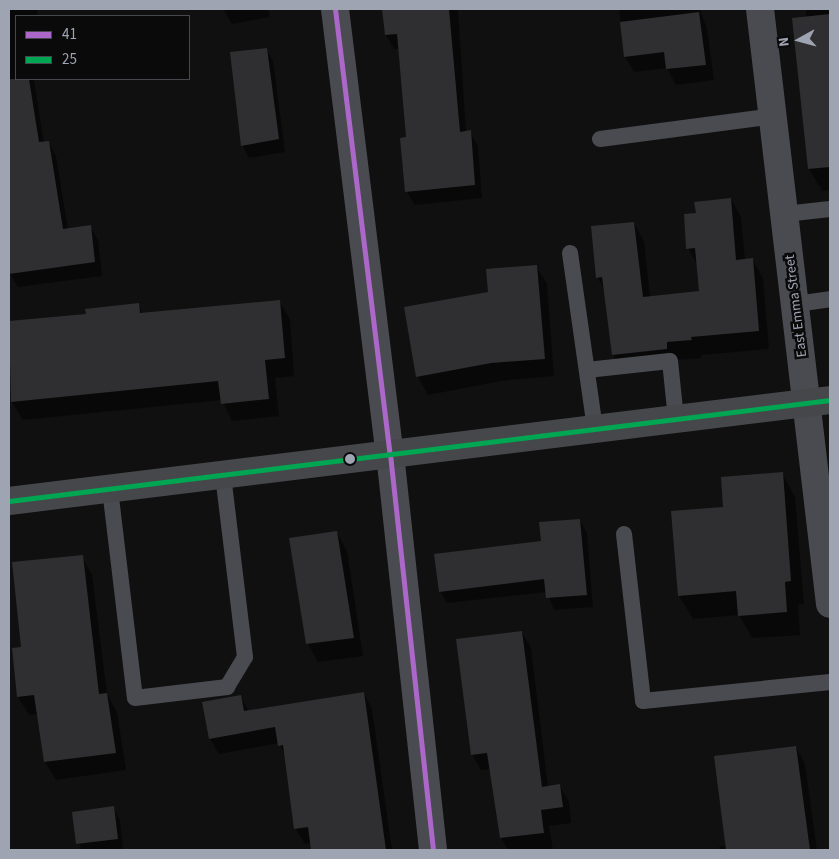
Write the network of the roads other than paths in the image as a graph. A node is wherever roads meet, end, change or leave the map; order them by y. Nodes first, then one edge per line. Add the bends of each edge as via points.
1 (335, 9) edge
2 (760, 9) edge
3 (774, 116) junction
4 (600, 140) dead end
5 (830, 209) edge
6 (785, 214) junction
7 (570, 253) dead end
8 (830, 300) edge
9 (796, 304) junction
10 (587, 370) junction
11 (819, 401) edge
12 (676, 419) junction
13 (595, 429) junction
14 (390, 454) junction
15 (223, 474) junction
16 (110, 489) junction
17 (9, 501) edge
18 (624, 534) dead end
19 (830, 604) edge
20 (830, 682) edge
21 (433, 850) edge

1 - 14 street
2 - 3 street, East Emma Street
3 - 4 lane
3 - 6 street, East Emma Street
5 - 6 lane
6 - 9 street, East Emma Street
7 - 10 lane
8 - 9 lane
9 - 11 street, East Emma Street
10 - 12 lane via 670,361
10 - 13 lane
11 - 12 main road
11 - 19 street, East Emma Street
12 - 13 main road
13 - 14 main road
14 - 15 main road
14 - 21 street
15 - 16 main road
15 - 16 lane via 245,657 227,688 135,698
16 - 17 main road
18 - 20 lane via 643,701

